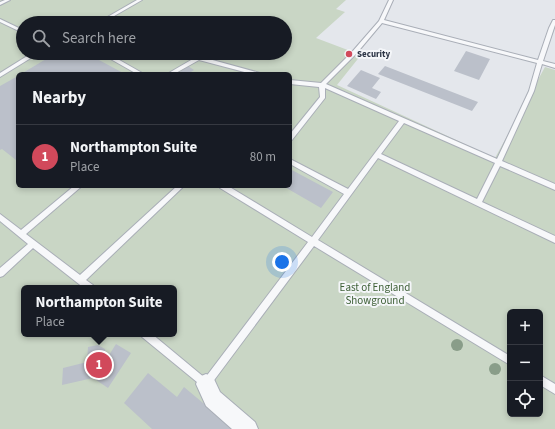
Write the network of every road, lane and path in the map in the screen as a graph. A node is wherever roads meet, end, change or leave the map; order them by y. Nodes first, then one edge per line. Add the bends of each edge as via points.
1 (8, 0) edge
2 (140, 0) edge
3 (391, 0) edge
4 (0, 3) edge
5 (111, 16) edge
6 (0, 20) edge
7 (381, 21) junction
8 (555, 21) edge
9 (16, 28) edge
10 (25, 60) edge
11 (116, 60) edge
12 (194, 60) edge
13 (206, 60) edge
14 (540, 62) junction
15 (555, 66) edge
16 (137, 72) edge
17 (174, 72) edge
18 (250, 72) edge
19 (0, 75) edge
20 (292, 82) edge
21 (322, 85) junction
22 (403, 120) junction
23 (292, 136) edge
24 (378, 155) junction
25 (292, 162) edge
26 (499, 162) junction
27 (555, 187) edge
28 (77, 188) edge
29 (178, 188) edge
30 (225, 188) edge
31 (349, 193) junction
32 (478, 203) junction
33 (0, 217) edge
34 (20, 234) junction
35 (555, 240) edge
36 (314, 242) junction
37 (33, 244) junction
38 (0, 273) edge
39 (80, 280) junction
40 (86, 285) edge
41 (150, 337) edge
42 (507, 359) edge
43 (542, 381) edge
44 (206, 384) junction
45 (555, 389) edge
46 (248, 429) edge

1 - 4 lane
2 - 5 lane
3 - 7 lane
6 - 9 lane
7 - 14 lane
7 - 21 lane
8 - 14 lane
10 - 19 lane
11 - 16 lane
12 - 17 lane
13 - 18 lane
14 - 15 lane
14 - 26 lane via 532,91
20 - 21 lane
21 - 22 lane
21 - 23 lane via 323,97
22 - 24 lane
22 - 26 lane
24 - 31 lane
24 - 32 lane
25 - 31 lane
26 - 27 lane
26 - 32 lane
28 - 34 lane
29 - 39 lane
30 - 36 lane
31 - 36 lane
32 - 35 lane
33 - 34 lane
34 - 37 lane
36 - 42 lane
36 - 44 lane
37 - 38 lane
37 - 39 lane
39 - 40 lane
41 - 44 lane
43 - 45 lane
44 - 46 street via 213,399

